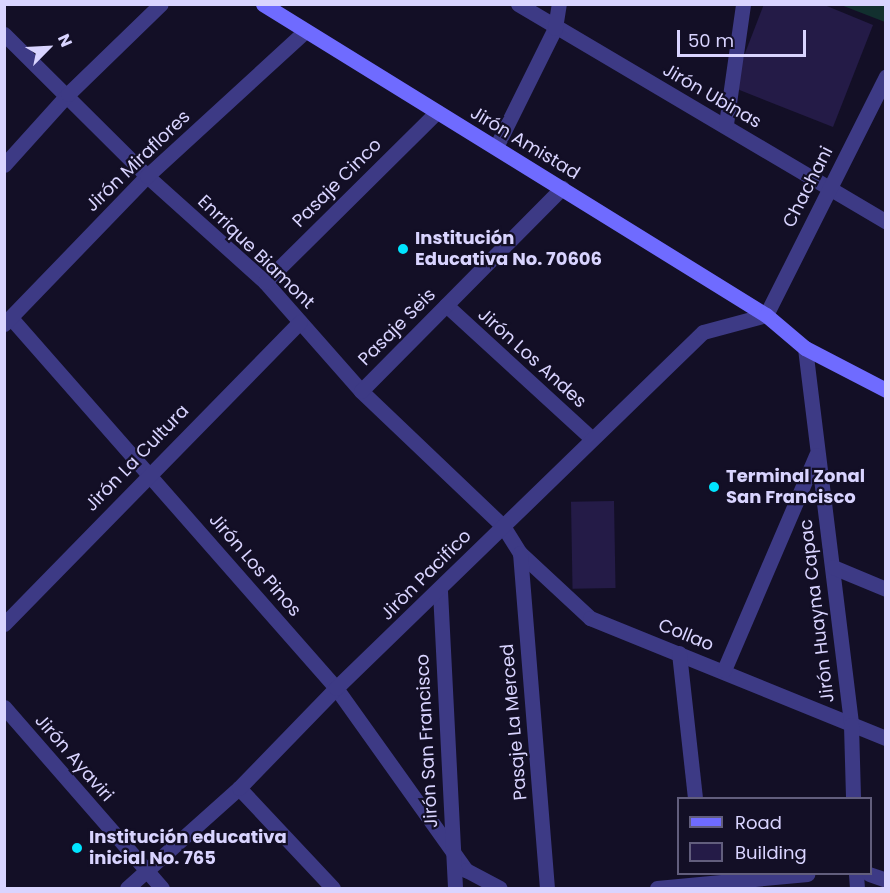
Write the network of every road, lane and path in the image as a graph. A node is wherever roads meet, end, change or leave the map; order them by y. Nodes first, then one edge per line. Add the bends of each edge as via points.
1 (160, 4) edge
2 (263, 4) edge
3 (518, 4) edge
4 (559, 4) edge
5 (742, 4) edge
6 (555, 28) junction
7 (304, 32) junction
8 (4, 34) edge
9 (885, 76) edge
10 (68, 94) junction
11 (437, 112) junction
12 (726, 124) junction
13 (496, 147) junction
14 (4, 165) edge
15 (147, 176) junction
16 (562, 188) junction
17 (828, 191) junction
18 (885, 222) edge
19 (265, 282) junction
20 (446, 305) junction
21 (766, 315) junction
22 (8, 321) edge
23 (300, 321) junction
24 (805, 348) junction
25 (885, 390) edge
26 (361, 392) junction
27 (592, 439) junction
28 (816, 455) junction
29 (149, 473) junction
30 (503, 526) junction
31 (520, 553) junction
32 (833, 567) junction
33 (885, 589) edge
34 (440, 591) junction
35 (4, 624) edge
36 (679, 653) junction
37 (724, 670) junction
38 (336, 688) junction
39 (4, 707) edge
40 (851, 725) junction
41 (885, 738) edge
42 (239, 788) junction
43 (694, 797) edge
44 (853, 797) edge
45 (452, 851) junction
46 (145, 869) junction
47 (784, 875) edge
48 (703, 882) edge
49 (127, 888) edge
50 (162, 888) edge
51 (333, 888) edge
52 (455, 888) edge
53 (500, 888) edge
54 (547, 888) edge
55 (657, 888) edge

1 - 10 street
2 - 7 street, Jirón Amistad
3 - 6 street, Jirón Ubinas
4 - 6 street
5 - 12 street
6 - 12 street, Jirón Ubinas
6 - 13 street
7 - 11 street, Jirón Amistad
7 - 15 street, Jirón Miraflores
8 - 10 street, Enrrique Biamont
9 - 17 street, Chachani
10 - 14 street
10 - 15 street, Enrrique Biamont
11 - 13 street, Jirón Amistad
11 - 19 street, Pasaje Cinco
12 - 17 street, Jirón Ubinas
13 - 16 street, Jirón Amistad
15 - 19 street, Enrrique Biamont
15 - 22 street, Jirón Miraflores
16 - 20 street, Pasaje Seis
16 - 21 street, Jirón Amistad
17 - 18 street, Jirón Ubinas
17 - 21 street, Chachani
19 - 23 street, Enrrique Biamont
20 - 26 street, Pasaje Seis
20 - 27 street, Jirón Los Andes
21 - 24 street, Jirón Amistad
21 - 27 street, Jiròn Pacifico via 704,332
22 - 29 street, Jirón Los Pinos
23 - 26 street, Enrrique Biamont
23 - 29 street, Jirón La Cultura
24 - 25 street, Jirón Amistad
24 - 28 street, Jirón Huayna Capac
26 - 30 street, Enrrique Biamont
27 - 30 street, Jiròn Pacifico
28 - 32 street, Jirón Huayna Capac
28 - 37 street
29 - 35 street, Jirón La Cultura
29 - 38 street, Jirón Los Pinos
30 - 31 street, Collao
30 - 34 street, Jiròn Pacifico
31 - 36 street, Collao via 590,618
31 - 54 street, Pasaje La Merced
32 - 33 street
32 - 40 street, Jirón Huayna Capac
34 - 38 street, Jiròn Pacifico
34 - 45 street, Jirón San Francisco
36 - 37 street, Collao
36 - 43 street
37 - 40 street, Collao
38 - 42 street, Jiròn Pacifico
38 - 45 street, Jirón Los Pinos
39 - 46 street, Jirón Ayaviri
40 - 41 street, Collao
40 - 44 street, Jirón Huayna Capac
42 - 46 street, Jiròn Pacifico
42 - 51 street
45 - 52 street, Jirón San Francisco
45 - 53 street, Jirón Los Pinos via 466,870
46 - 49 street, Jiròn Pacifico
46 - 50 street, Jirón Ayaviri
47 - 48 street
48 - 55 street

